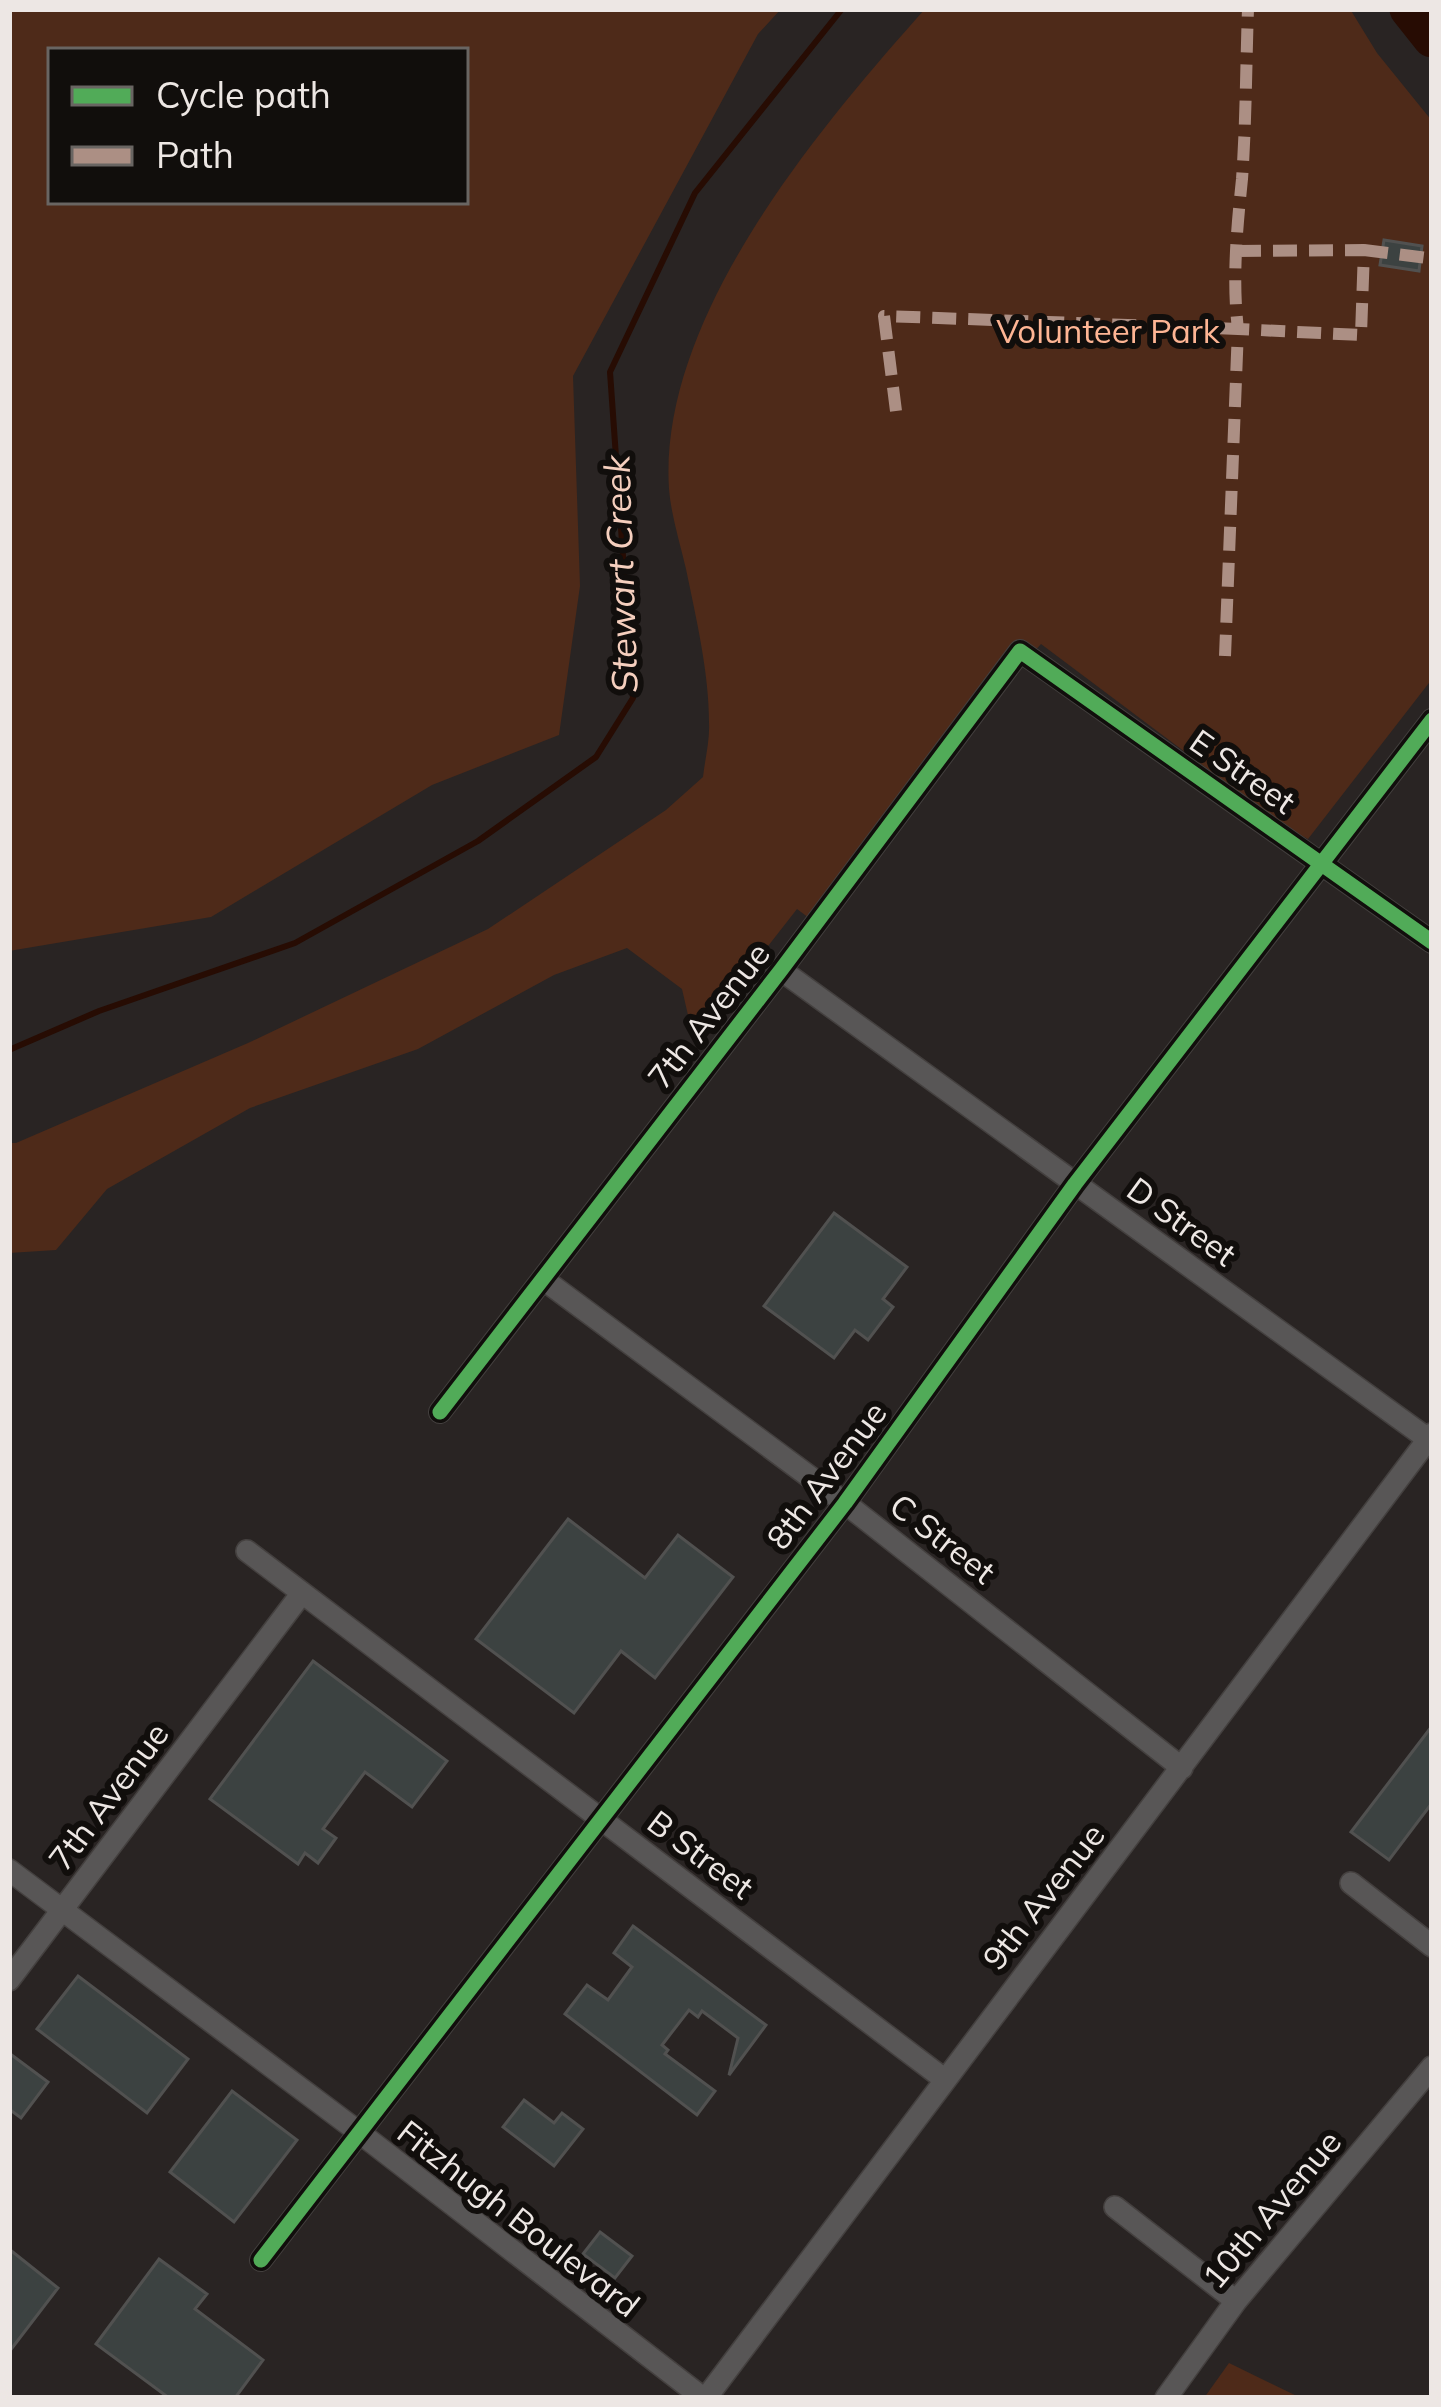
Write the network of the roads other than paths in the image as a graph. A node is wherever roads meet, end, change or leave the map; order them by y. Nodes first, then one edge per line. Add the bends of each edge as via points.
1 (1019, 651) joint
2 (1432, 720) edge
3 (1322, 863) junction
4 (1432, 942) edge
5 (781, 970) junction
6 (1075, 1184) junction
7 (543, 1279) junction
8 (440, 1412) dead end
9 (1430, 1436) edge
10 (844, 1503) junction
11 (248, 1551) dead end
12 (302, 1593) junction
13 (1183, 1768) junction
14 (602, 1816) junction
15 (9, 1870) edge
16 (1352, 1883) dead end
17 (62, 1911) junction
18 (1432, 1946) edge
19 (9, 1980) edge
20 (1432, 2067) edge
21 (944, 2079) junction
22 (360, 2133) junction
23 (1115, 2207) dead end
24 (262, 2260) dead end
25 (1236, 2301) junction
26 (704, 2398) edge
27 (1166, 2398) edge

1 - 3 street, E Street
1 - 5 street, 7th Avenue
2 - 3 street, 8th Avenue
3 - 4 street, E Street
3 - 6 street, 8th Avenue
5 - 6 street, D Street
5 - 7 street, 7th Avenue
6 - 9 street, D Street
6 - 10 street, 8th Avenue
7 - 8 street, 7th Avenue
7 - 10 street, C Street
9 - 13 street, 9th Avenue
10 - 13 street, C Street
10 - 14 street, 8th Avenue
11 - 12 street, B Street
12 - 14 street, B Street
12 - 17 street, 7th Avenue
13 - 21 street, 9th Avenue
14 - 21 street, B Street
14 - 22 street, 8th Avenue
15 - 17 street, Fitzhugh Boulevard
16 - 18 street
17 - 19 street, 7th Avenue
17 - 22 street, Fitzhugh Boulevard
20 - 25 street, 10th Avenue
21 - 26 street, 9th Avenue
22 - 24 street, 8th Avenue
22 - 26 street, Fitzhugh Boulevard
23 - 25 street
25 - 27 street, 10th Avenue

